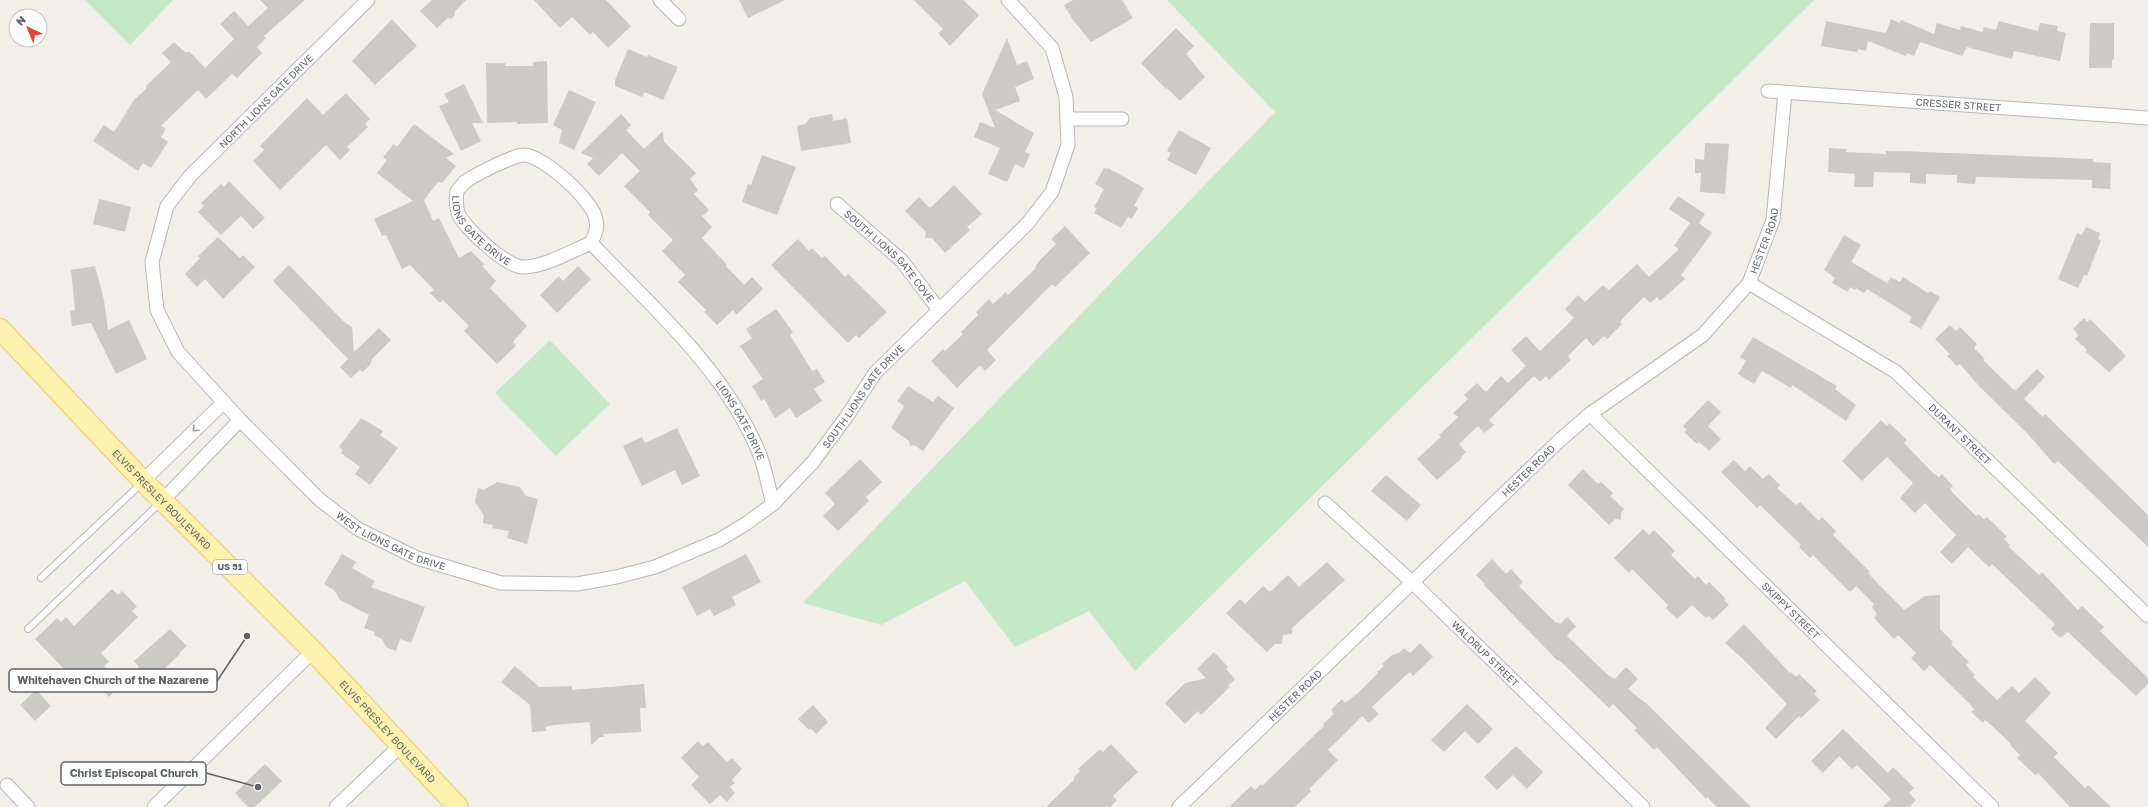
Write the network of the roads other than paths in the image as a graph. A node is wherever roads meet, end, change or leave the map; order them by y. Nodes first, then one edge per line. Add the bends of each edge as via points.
1 (368, 0) edge
2 (660, 0) edge
3 (1008, 0) edge
4 (679, 20) dead end
5 (1768, 91) dead end
6 (1785, 93) junction
7 (2148, 118) edge
8 (1067, 119) junction
9 (1122, 119) dead end
10 (837, 204) dead end
11 (168, 206) joint
12 (591, 243) junction
13 (1749, 283) junction
14 (939, 310) junction
15 (2, 335) edge
16 (224, 402) junction
17 (1590, 414) junction
18 (240, 420) junction
19 (143, 481) junction
20 (163, 500) junction
21 (1325, 503) dead end
22 (772, 504) junction
23 (41, 578) dead end
24 (1411, 581) junction
25 (577, 584) joint
26 (2148, 616) edge
27 (28, 629) dead end
28 (313, 651) junction
29 (400, 746) junction
30 (7, 785) dead end
31 (28, 807) edge
32 (154, 807) edge
33 (336, 807) edge
34 (458, 807) edge
35 (1179, 807) edge
36 (1644, 807) edge
37 (1992, 807) edge

1 - 11 street, NORTH LIONS GATE DRIVE via 190,176
2 - 4 street
3 - 8 street, SOUTH LIONS GATE DRIVE via 1052,48 1066,97
5 - 6 street, CRESSER STREET
6 - 7 street, CRESSER STREET
6 - 13 street, HESTER ROAD via 1773,220
8 - 9 street
8 - 14 street, SOUTH LIONS GATE DRIVE via 1068,146 1052,192 1027,224
10 - 14 street, SOUTH LIONS GATE COVE via 902,261
11 - 16 street, WEST LIONS GATE DRIVE via 152,262 157,310 178,352
12 - 12 street, LIONS GATE DRIVE via 534,266 523,268 510,264 499,257 464,222 458,213 457,192 466,182 510,158 524,155 534,157 562,178 591,206 596,219 596,233
12 - 22 street, LIONS GATE DRIVE via 709,368 735,406 758,449
13 - 17 street, HESTER ROAD via 1703,335
13 - 26 street, DURANT STREET via 1896,372
14 - 22 street, SOUTH LIONS GATE DRIVE via 875,374 813,462
15 - 19 main road, ELVIS PRESLEY BOULEVARD / US 51
16 - 18 street, WEST LIONS GATE DRIVE
16 -> 19 street
17 - 24 street, HESTER ROAD
17 - 37 street, SKIPPY STREET
18 - 20 street
18 - 25 street, WEST LIONS GATE DRIVE via 320,500 358,528 391,546 448,569 500,583
19 - 20 main road, ELVIS PRESLEY BOULEVARD / US 51
19 - 23 lane
20 - 27 lane
20 - 28 main road, ELVIS PRESLEY BOULEVARD / US 51
21 - 24 street, WALDRUP STREET
22 - 25 street, SOUTH LIONS GATE DRIVE via 719,540 655,567
24 - 35 street, HESTER ROAD
24 - 36 street, WALDRUP STREET
28 - 29 main road, ELVIS PRESLEY BOULEVARD / US 51
28 - 32 street
29 - 33 street
29 - 34 main road, ELVIS PRESLEY BOULEVARD / US 51
30 - 31 street

